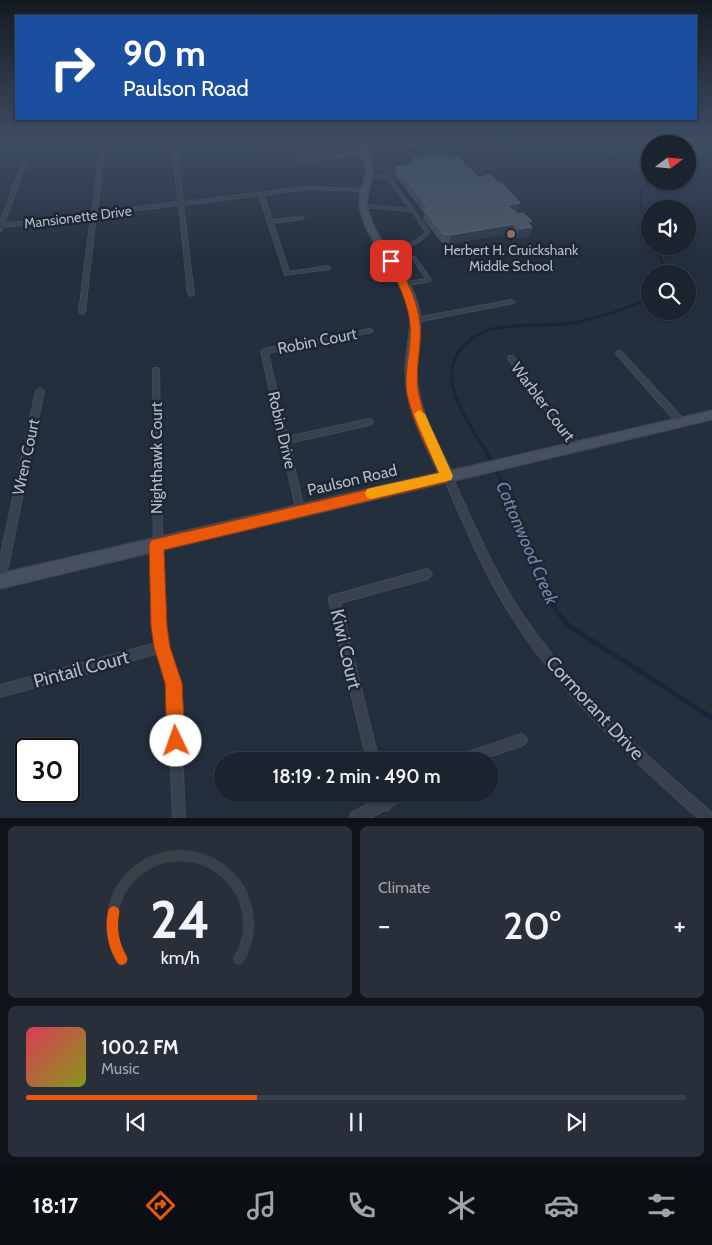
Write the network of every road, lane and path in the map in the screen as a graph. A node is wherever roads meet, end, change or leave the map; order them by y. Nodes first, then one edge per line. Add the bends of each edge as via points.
1 (18, 180) edge
2 (98, 180) edge
3 (178, 180) edge
4 (369, 180) edge
5 (390, 180) edge
6 (366, 190) junction
7 (261, 194) junction
8 (180, 204) junction
9 (363, 206) junction
10 (412, 210) junction
11 (94, 215) junction
12 (302, 218) dead end
13 (272, 222) junction
14 (0, 227) edge
15 (385, 251) junction
16 (391, 261) junction
17 (328, 268) dead end
18 (404, 284) junction
19 (191, 294) dead end
20 (512, 302) dead end
21 (82, 312) dead end
22 (416, 320) junction
23 (370, 331) dead end
24 (264, 351) joint
25 (619, 353) dead end
26 (510, 358) dead end
27 (156, 370) dead end
28 (40, 391) dead end
29 (712, 415) edge
30 (369, 422) dead end
31 (681, 422) junction
32 (285, 441) junction
33 (576, 446) junction
34 (447, 476) junction
35 (300, 510) junction
36 (156, 545) junction
37 (427, 574) dead end
38 (0, 581) edge
39 (162, 647) junction
40 (0, 691) edge
41 (522, 740) dead end
42 (371, 752) edge
43 (487, 752) edge
44 (378, 802) edge
45 (179, 818) edge
46 (356, 818) edge
47 (708, 818) edge

1 - 14 street
2 - 11 street
3 - 8 street
4 - 6 street
5 - 10 lane
6 - 7 street, Mansionette Drive via 318,188
6 - 9 street
7 - 8 street, Mansionette Drive
7 - 13 street
8 - 11 street, Mansionette Drive
8 - 19 street
9 - 10 lane
9 - 15 street
10 - 15 lane via 428,232 425,237 405,248
11 - 14 street, Mansionette Drive
11 - 21 street
12 - 13 street
13 - 17 street via 288,274
15 - 16 street
16 - 18 street
16 - 18 lane via 414,258 429,280
18 - 22 street
20 - 22 street
22 - 34 street via 411,369 413,394 423,426
23 - 24 street, Robin Court
24 - 32 street, Robin Drive
25 - 31 street
26 - 33 street, Warbler Court
27 - 36 street, Nighthawk Court
28 - 38 street, Wren Court
29 - 31 street, Paulson Road
30 - 32 street
31 - 33 street, Paulson Road
32 - 35 street, Robin Drive
33 - 34 street, Paulson Road
34 - 35 street, Paulson Road
34 - 47 street, Cormorant Drive via 510,605 554,669 643,761
35 - 36 street, Paulson Road
36 - 38 street, Paulson Road
36 - 39 street, Nighthawk Court
37 - 42 street, Kiwi Court via 334,600
39 - 40 street, Pintail Court
39 - 45 street, Nighthawk Court via 173,683
41 - 43 street
44 - 46 street

